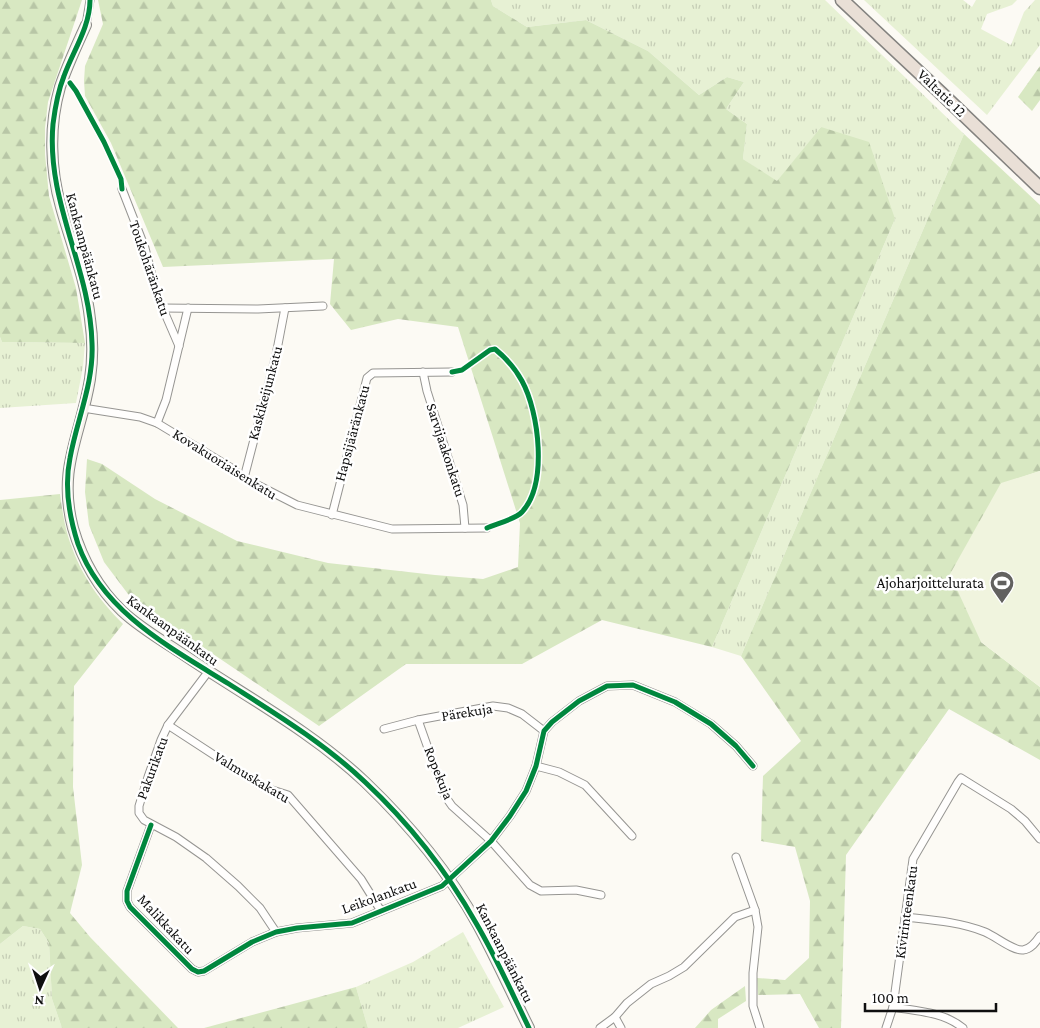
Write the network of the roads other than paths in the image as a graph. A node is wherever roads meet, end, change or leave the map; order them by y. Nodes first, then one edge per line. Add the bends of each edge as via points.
1 (90, 0) edge
2 (842, 0) edge
3 (86, 25) joint
4 (1040, 188) edge
5 (122, 189) dead end
6 (323, 306) dead end
7 (162, 308) junction
8 (188, 308) junction
9 (285, 308) junction
10 (178, 346) junction
11 (423, 372) junction
12 (452, 372) dead end
13 (83, 408) junction
14 (158, 423) junction
15 (244, 478) junction
16 (332, 515) junction
17 (465, 528) junction
18 (487, 528) dead end
19 (208, 672) junction
20 (418, 720) junction
21 (168, 725) junction
22 (384, 729) dead end
23 (544, 732) junction
24 (536, 766) junction
25 (753, 766) dead end
26 (151, 825) junction
27 (632, 836) dead end
28 (1040, 840) edge
29 (491, 841) junction
30 (736, 857) dead end
31 (449, 879) junction
32 (601, 895) dead end
33 (755, 910) junction
34 (381, 911) junction
35 (905, 917) junction
36 (276, 932) junction
37 (1040, 936) edge
38 (204, 971) joint
39 (892, 1008) junction
40 (615, 1016) junction
41 (529, 1028) edge
42 (600, 1028) edge
43 (621, 1028) edge
44 (760, 1028) edge
45 (886, 1028) edge
46 (963, 1028) edge

1 - 3 street, Kankaanpäänkatu
2 - 4 highway, Valtatie 12
3 - 13 street, Kankaanpäänkatu via 60,90 52,138 57,191 84,285 91,325 92,364
5 - 7 street, Toukohäränkatu
6 - 9 street
7 - 8 street
7 - 10 street, Toukohäränkatu
8 - 9 street
8 - 10 street, Toukohäränkatu
9 - 15 street, Kaskikeijunkatu
10 - 14 street, Toukohäränkatu
11 - 12 street, Hapsijääränkatu
11 - 16 street, Hapsijääränkatu via 373,374 367,378
11 - 17 street, Sarvijaakonkatu via 463,505
13 - 14 street, Kovakuoriaisenkatu
13 - 19 street, Kankaanpäänkatu via 70,457 67,490 72,524 85,561 122,612
14 - 15 street, Kovakuoriaisenkatu
15 - 16 street, Kovakuoriaisenkatu via 297,505
16 - 17 street, Kovakuoriaisenkatu via 392,529
17 - 18 street, Kovakuoriaisenkatu
19 - 21 street, Pakurikatu
19 - 31 street, Kankaanpäänkatu via 333,753 392,809
20 - 22 street, Pärekuja
20 - 23 street, Pärekuja via 493,706 522,714
20 - 29 street, Ropekuja via 445,796
21 - 26 street, Pakurikatu via 139,806 139,813
21 - 34 street, Valmuskakatu via 263,787 288,795 361,879
23 - 24 street, Leikolankatu
23 - 25 street via 580,701 607,686 633,685 675,702 711,724
24 - 27 street via 559,772 585,785
24 - 29 street, Leikolankatu via 526,791
26 - 36 street via 176,837 206,858 260,908
26 - 38 street, Malikkakatu via 126,901 192,970
28 - 35 street, Kivirinteenkatu via 1011,809 961,778 913,859
29 - 31 street, Leikolankatu
29 - 32 street, Ropekuja via 530,884 541,890 576,890
30 - 33 street
31 - 34 street, Leikolankatu via 442,886
31 - 41 street, Kankaanpäänkatu via 478,925
33 - 40 street via 735,917 684,967 651,984
33 - 44 street via 758,927 753,1006
34 - 36 street, Leikolankatu via 352,922
35 - 37 street via 966,926 986,932 1016,950 1031,946
35 - 39 street, Kivirinteenkatu
36 - 38 street, Leikolankatu via 252,942
39 - 45 street, Kivirinteenkatu
39 - 46 street via 938,1015 955,1021
40 - 42 street
40 - 43 street

